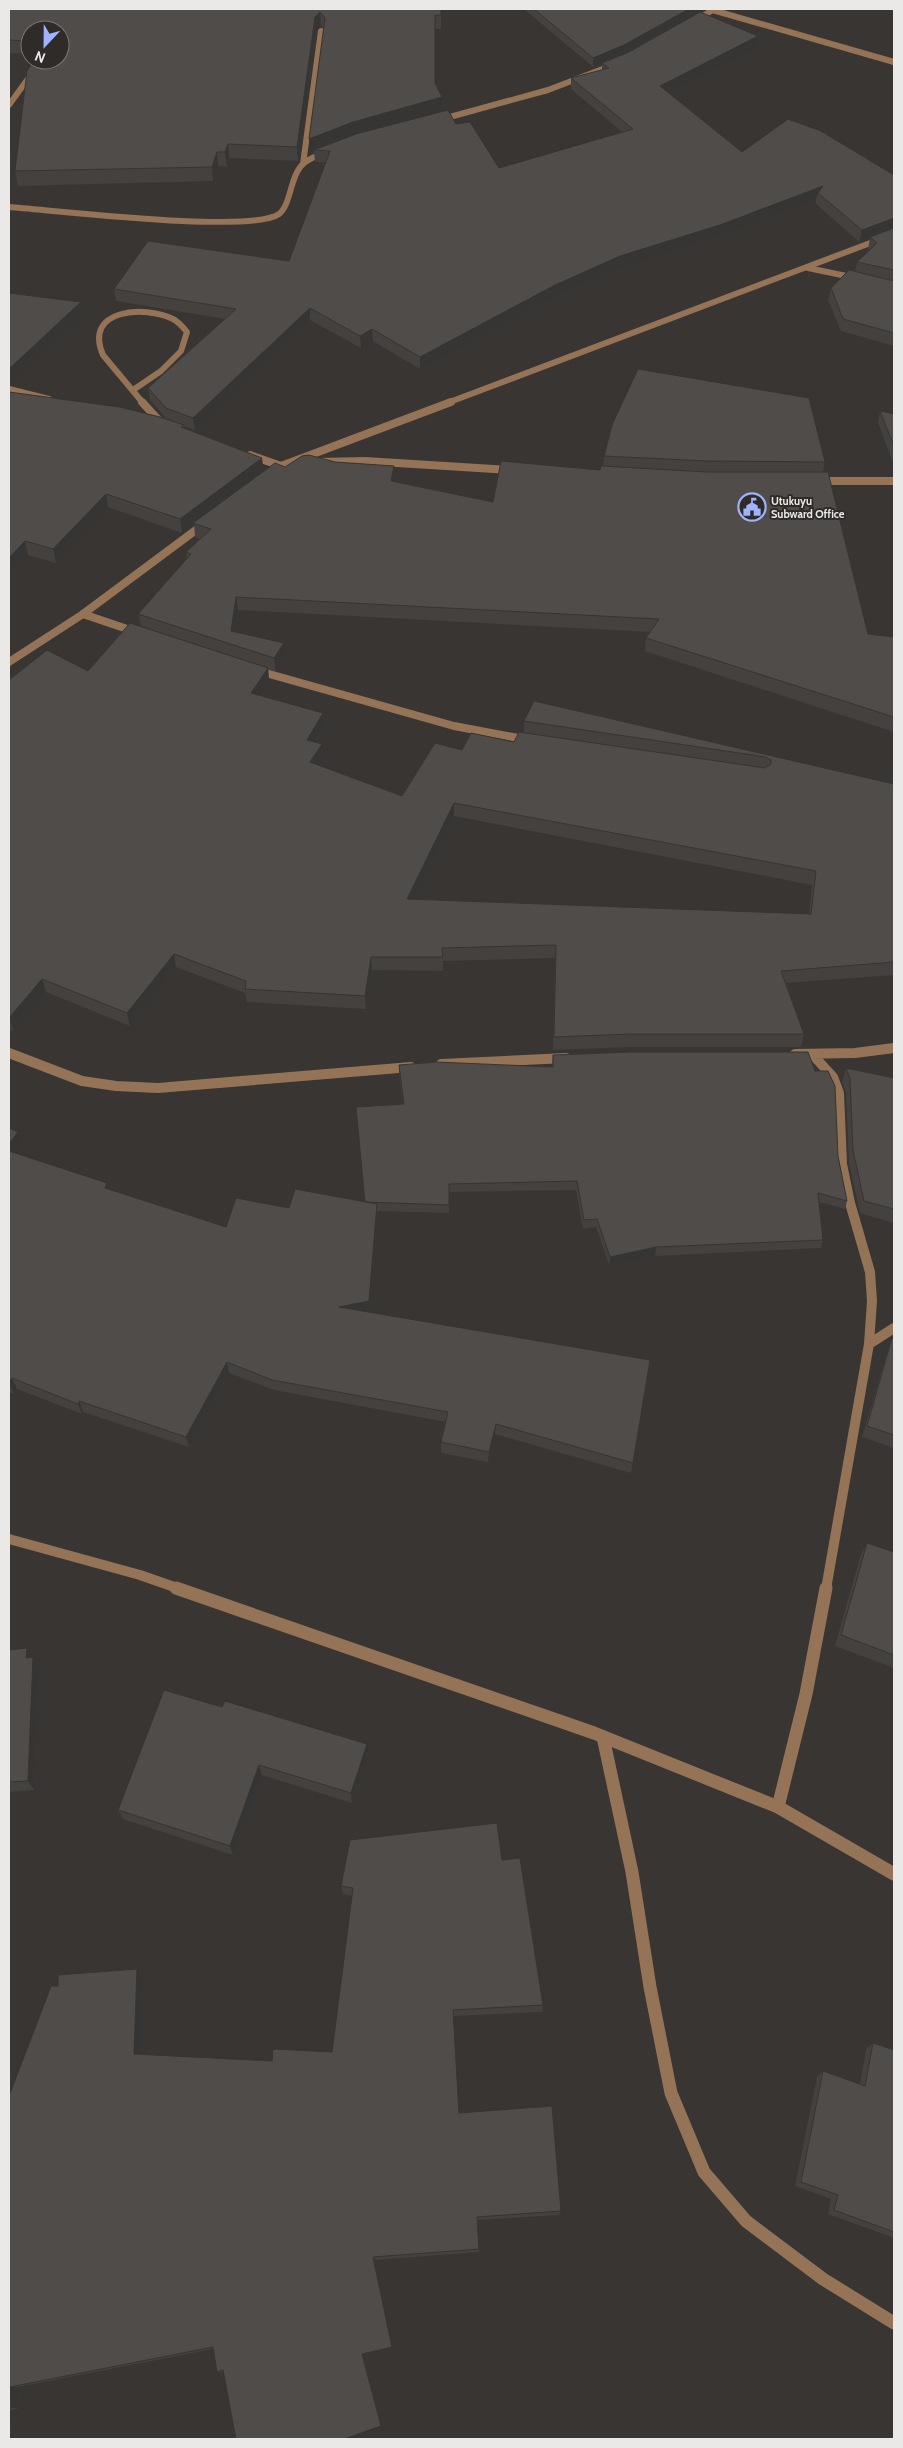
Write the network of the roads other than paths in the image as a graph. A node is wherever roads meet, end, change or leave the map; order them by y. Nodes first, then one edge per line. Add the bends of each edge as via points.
1 (711, 9) edge
2 (685, 26) edge
3 (321, 31) edge
4 (619, 62) edge
5 (894, 62) edge
6 (30, 76) edge
7 (9, 106) edge
8 (428, 122) edge
9 (332, 149) edge
10 (303, 164) junction
11 (9, 207) edge
12 (894, 234) edge
13 (808, 268) junction
14 (865, 280) edge
15 (9, 389) edge
16 (133, 390) junction
17 (56, 401) edge
18 (146, 422) edge
19 (164, 425) junction
20 (172, 428) edge
21 (244, 453) edge
22 (281, 466) junction
23 (516, 470) edge
24 (265, 478) edge
25 (809, 481) edge
26 (894, 481) edge
27 (210, 519) edge
28 (83, 614) junction
29 (148, 636) edge
30 (9, 662) edge
31 (242, 666) edge
32 (538, 742) edge
33 (894, 1048) edge
34 (9, 1053) edge
35 (782, 1054) edge
36 (812, 1054) junction
37 (574, 1057) edge
38 (894, 1328) edge
39 (869, 1344) junction
40 (9, 1539) edge
41 (603, 1737) junction
42 (778, 1807) junction
43 (894, 1874) edge
44 (894, 2323) edge

1 - 2 street
1 - 5 street
3 - 10 street
4 - 8 street via 548,90
6 - 7 street
9 - 10 street
10 - 11 street via 290,187 285,208 278,215 256,222 196,221
12 - 13 street
13 - 14 street
13 - 22 street
15 - 17 street
16 - 16 street via 117,375 100,350 99,335 107,320 122,312 145,311 174,319 187,332 181,351 162,371
16 - 19 street
18 - 19 street
19 - 20 street
21 - 22 street
22 - 23 street via 365,461
22 - 24 street
25 - 26 street
27 - 28 street
28 - 29 street
28 - 30 street
31 - 32 street via 454,726
33 - 36 street
34 - 37 street via 82,1081 158,1088
35 - 36 street
36 - 39 street via 833,1077 840,1093 842,1164 870,1272
38 - 39 street
39 - 42 street via 806,1694
40 - 41 street via 140,1575
41 - 42 street
41 - 44 street via 632,1872 671,2093 704,2172 746,2221 824,2279
42 - 43 street

